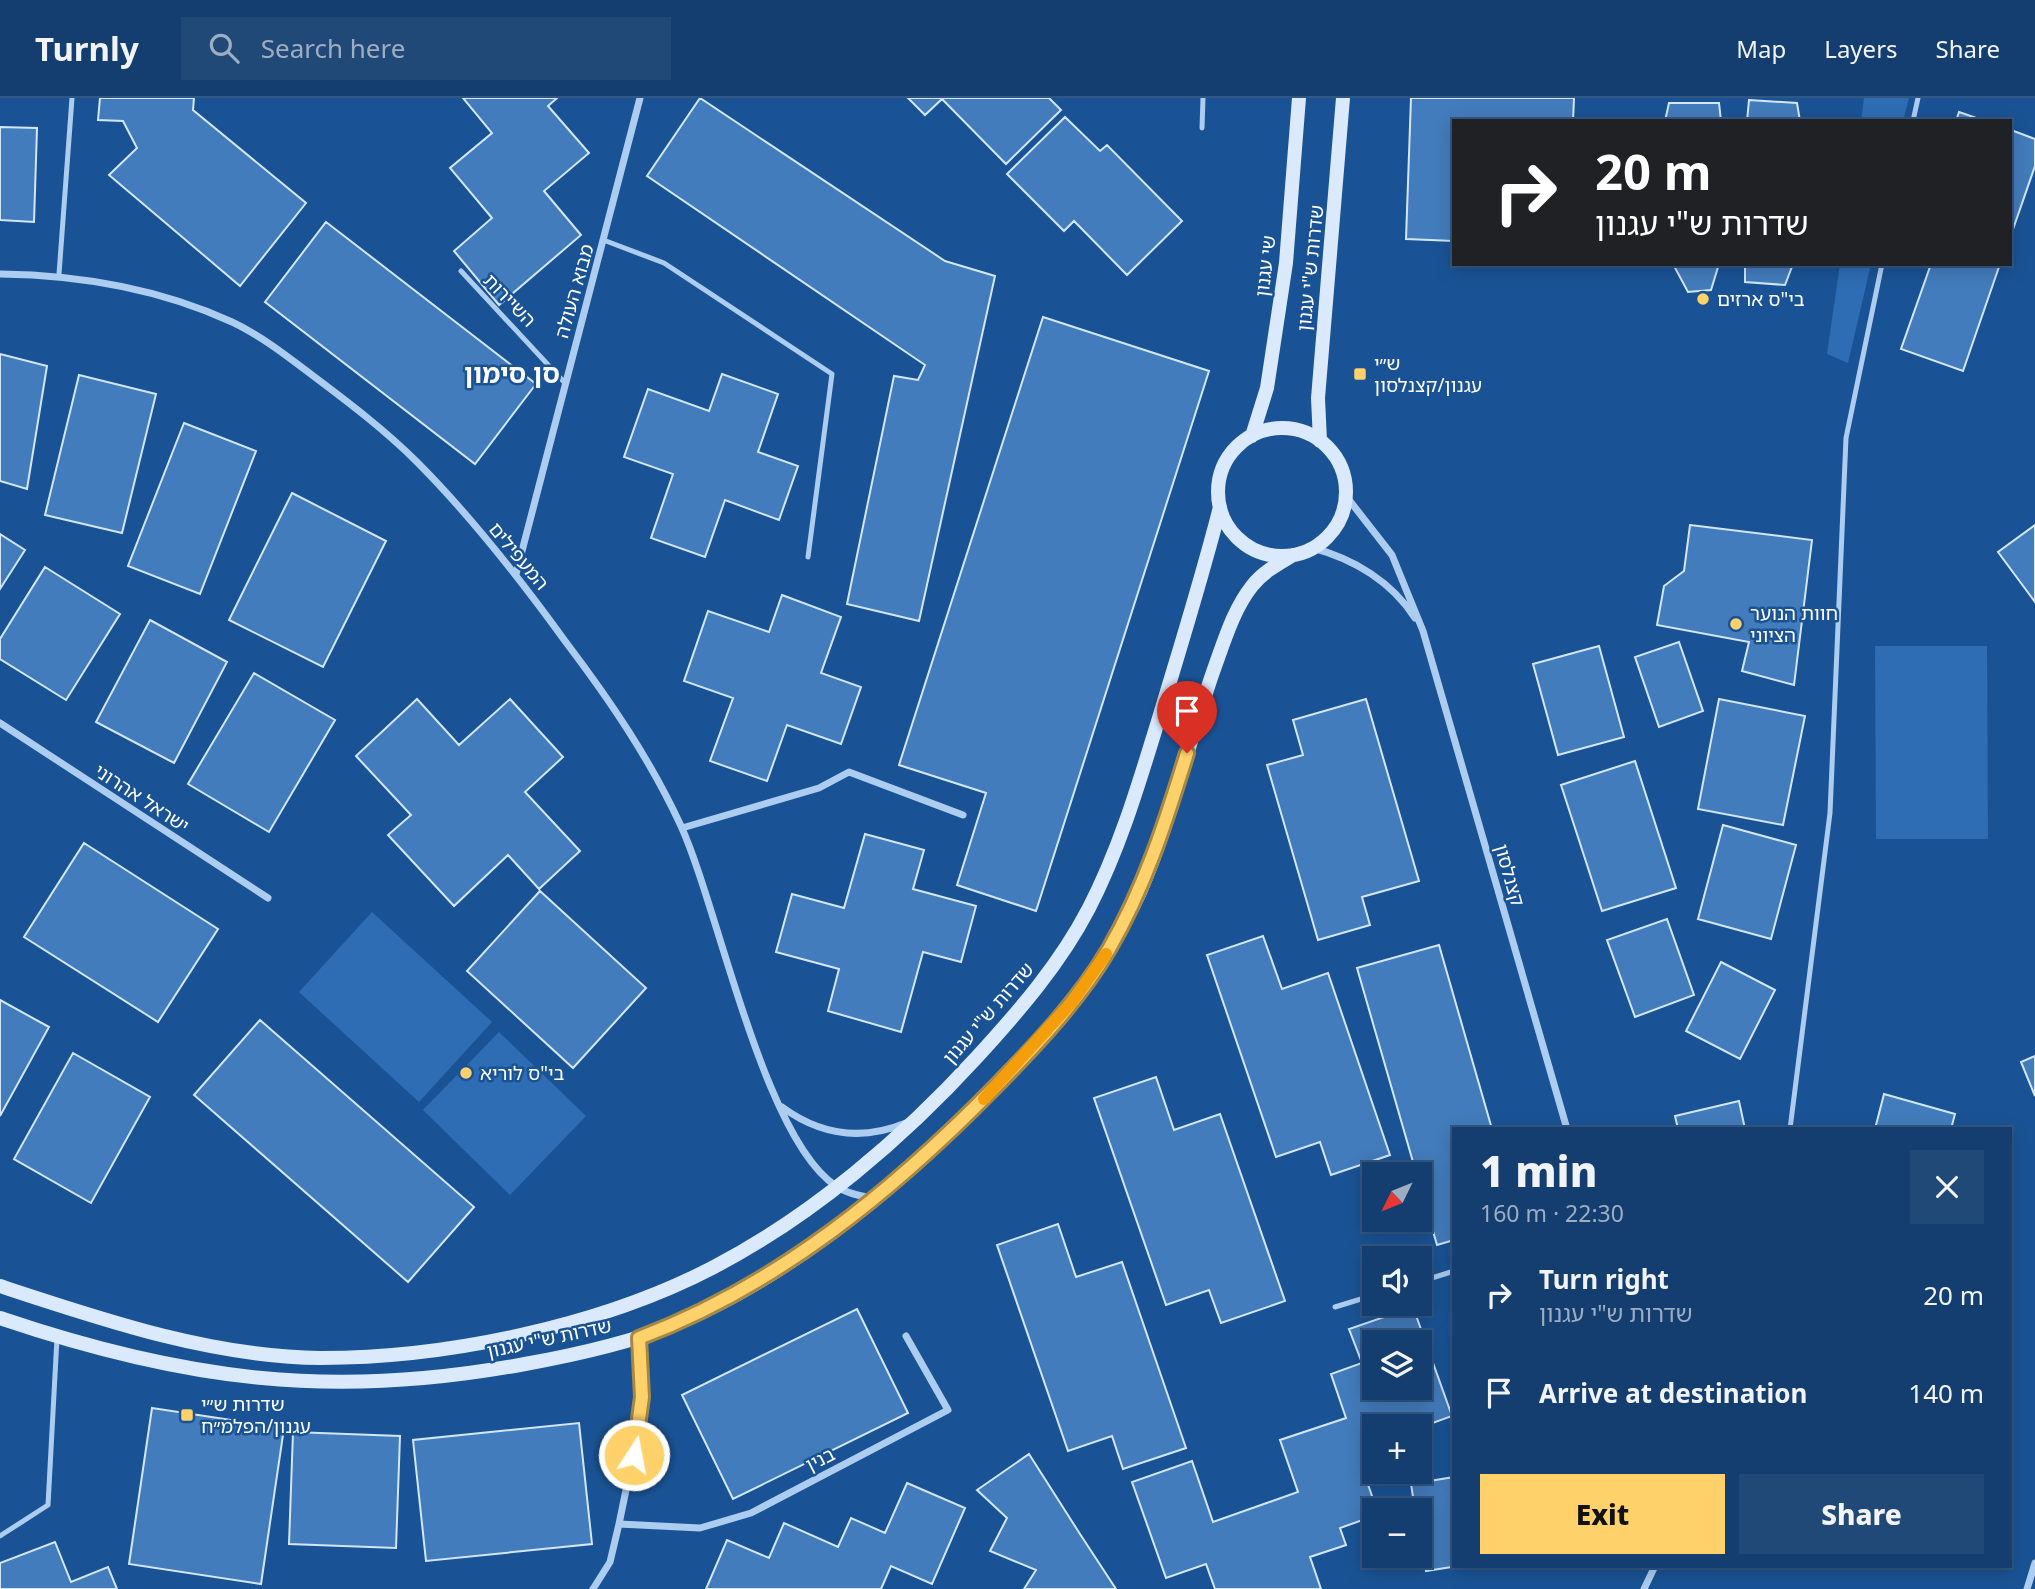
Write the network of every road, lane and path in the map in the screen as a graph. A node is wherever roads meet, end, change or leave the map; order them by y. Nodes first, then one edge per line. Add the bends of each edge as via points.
1 (72, 98) edge
2 (640, 98) edge
3 (1203, 98) edge
4 (1299, 98) edge
5 (1343, 98) edge
6 (1918, 98) edge
7 (1913, 119) edge
8 (1202, 128) dead end
9 (606, 241) junction
10 (1882, 266) edge
11 (461, 271) dead end
12 (0, 274) edge
13 (59, 274) junction
14 (564, 382) junction
15 (1252, 436) junction
16 (1320, 441) junction
17 (1346, 495) junction
18 (1220, 507) junction
19 (1313, 548) junction
20 (1293, 555) junction
21 (808, 557) dead end
22 (516, 574) junction
23 (1423, 631) junction
24 (0, 723) edge
25 (963, 815) dead end
26 (682, 828) junction
27 (268, 898) dead end
28 (779, 1104) junction
29 (915, 1119) junction
30 (1566, 1127) edge
31 (1790, 1127) edge
32 (836, 1186) junction
33 (875, 1199) junction
34 (1452, 1272) edge
35 (0, 1275) edge
36 (1432, 1278) edge
37 (0, 1286) edge
38 (23, 1294) junction
39 (1362, 1299) edge
40 (1335, 1307) dead end
41 (0, 1318) edge
42 (906, 1336) dead end
43 (57, 1337) junction
44 (639, 1338) junction
45 (619, 1524) junction
46 (0, 1536) edge
47 (2035, 1563) edge
48 (1654, 1568) edge
49 (593, 1589) edge
50 (1644, 1589) edge
51 (2028, 1589) edge

1 - 13 lane
2 - 9 street, מבוא העולה
3 - 8 lane
4 - 15 street, שי עגנון via 1286,263 1267,388
5 - 16 street, שדרות ש"י עגנון via 1318,398
6 - 7 lane
9 - 14 street, מבוא העולה
9 - 21 lane via 664,263 832,374
10 - 31 lane via 1846,438 1830,813
11 - 14 lane, השיירות
12 - 13 street, המעפילים
13 - 22 street, המעפילים via 177,300 235,323 285,354 417,462
14 - 22 street, מבוא העולה
15 - 16 street via 1281,428 1302,431
15 - 18 street via 1235,449 1224,466
16 - 17 street via 1340,465
17 - 19 street via 1336,526
17 - 23 street via 1392,555
18 - 20 street via 1228,526 1252,548 1272,555
18 - 29 street, שדרות ש"י עגנון via 1143,771 1088,909 1035,990 955,1082
19 - 20 street
19 - 23 street via 1347,560 1384,582
20 - 33 street, שדרות ש"י עגנון via 1261,576 1240,604 1201,706 1166,825 1139,893 1108,951 1023,1059
22 - 26 street, המעפילים via 604,693
23 - 30 street, קצנלסון
24 - 27 street, ישראל אהרוני
25 - 26 street via 849,772 819,788
26 - 28 street, המעפילים
28 - 29 street via 817,1126 851,1135 870,1135
28 - 32 street, המעפילים via 806,1154
29 - 32 street, שדרות ש"י עגנון
32 - 33 street, המעפילים
32 - 38 street, שדרות ש"י עגנון via 760,1241 656,1293 553,1326 447,1347 319,1358 241,1350 121,1324
33 - 44 street, שדרות ש"י עגנון via 777,1270 719,1303
34 - 36 lane
35 - 38 street
37 - 38 street, שדרות ש"י עגנון
39 - 40 lane
41 - 43 street, שדרות ש"י עגנון
42 - 45 street, בנין via 948,1410 751,1513 699,1528
43 - 44 street, שדרות ש"י עגנון via 206,1373 335,1384 416,1381 500,1369
43 - 46 lane via 48,1505
44 - 45 street via 641,1416
45 - 49 street via 610,1562
47 - 51 street
48 - 50 street

